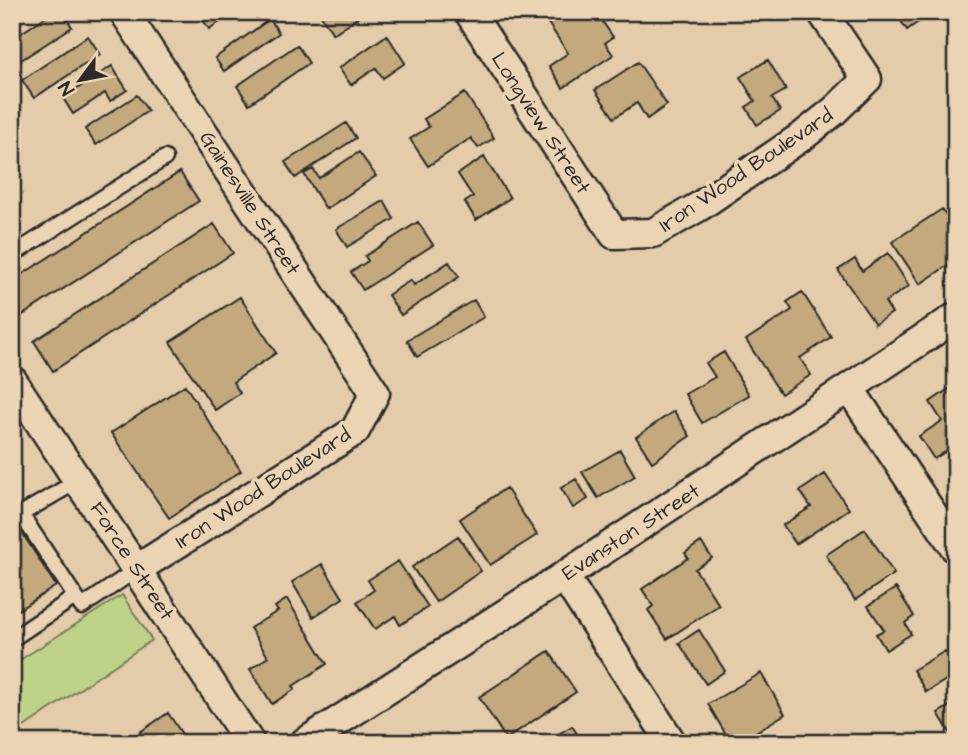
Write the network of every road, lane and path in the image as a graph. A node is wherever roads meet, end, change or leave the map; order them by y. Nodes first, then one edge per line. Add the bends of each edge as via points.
1 (124, 12) edge
2 (469, 12) edge
3 (822, 12) edge
4 (165, 158) dead end
5 (614, 234) joint
6 (12, 255) edge
7 (956, 317) edge
8 (12, 380) edge
9 (849, 388) junction
10 (375, 393) joint
11 (79, 480) junction
12 (16, 516) edge
13 (956, 549) edge
14 (137, 569) junction
15 (564, 576) junction
16 (75, 597) junction
17 (12, 639) edge
18 (250, 743) edge
19 (304, 743) edge
20 (672, 743) edge

1 - 10 street, Gainesville Street
2 - 5 street, Longview Street
3 - 5 street, Iron Wood Boulevard via 867,79 804,135 700,206 653,233
4 - 6 lane
7 - 9 street, Evanston Street
8 - 11 street, Force Street
9 - 13 street
9 - 15 street, Evanston Street
10 - 14 street, Iron Wood Boulevard via 355,431
11 - 12 lane
11 - 14 street, Force Street
12 - 16 lane
14 - 16 lane via 82,607
14 - 18 street, Force Street
15 - 19 street, Evanston Street
15 - 20 street
16 - 17 lane

